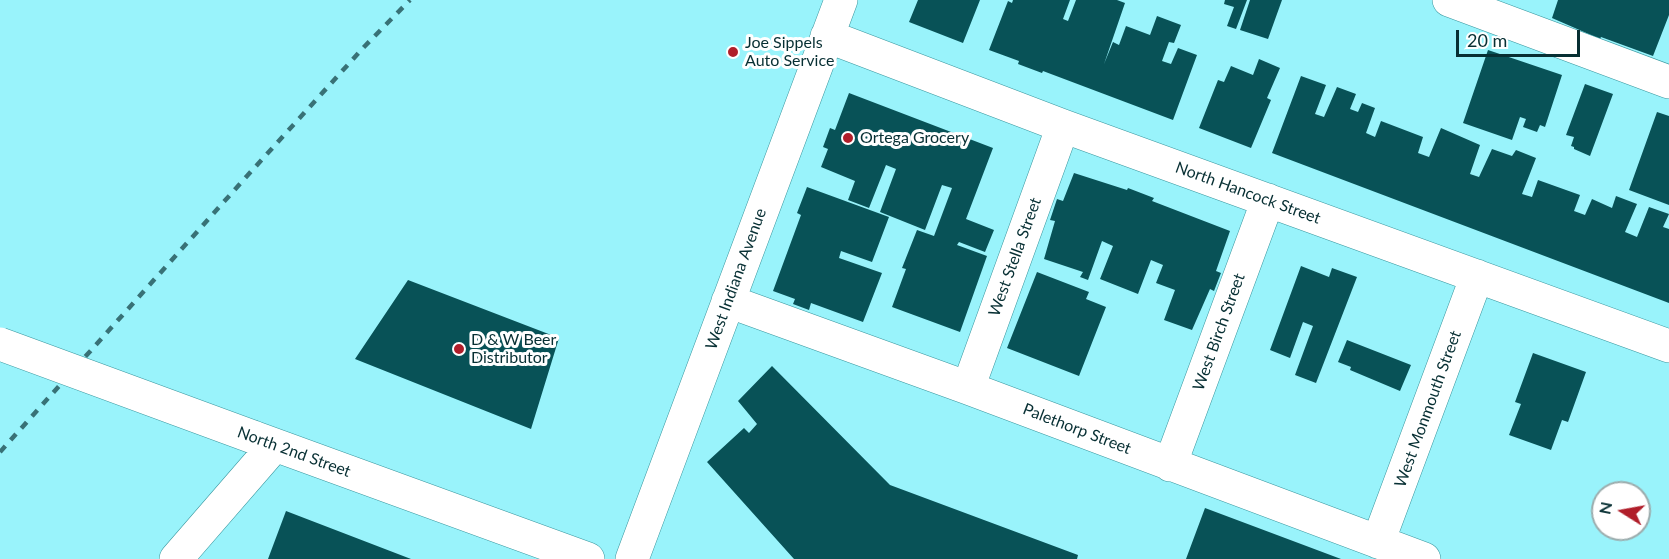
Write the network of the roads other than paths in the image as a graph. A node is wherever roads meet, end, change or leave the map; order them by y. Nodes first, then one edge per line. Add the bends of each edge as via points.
1 (841, 0) edge
2 (1449, 0) edge
3 (827, 36) junction
4 (1669, 82) edge
5 (1063, 126) junction
6 (1268, 200) junction
7 (1478, 276) junction
8 (728, 301) junction
9 (0, 344) edge
10 (1669, 346) edge
11 (968, 388) junction
12 (263, 441) junction
13 (1170, 465) junction
14 (1378, 542) junction
15 (176, 559) edge
16 (588, 559) edge
17 (632, 559) edge
18 (1424, 559) edge

1 - 3 street, West Indiana Avenue
2 - 4 street
3 - 5 street, North Hancock Street
3 - 8 street, West Indiana Avenue
5 - 6 street, North Hancock Street
5 - 11 street, West Stella Street
6 - 7 street, North Hancock Street
6 - 13 street, West Birch Street
7 - 10 street, North Hancock Street
7 - 14 street, West Monmouth Street
8 - 11 street, Palethorp Street
8 - 17 street, West Indiana Avenue
9 - 12 street, North 2nd Street, bridge
11 - 13 street, Palethorp Street
12 - 15 street
12 - 16 street, North 2nd Street
13 - 14 street, Palethorp Street
14 - 18 street, Palethorp Street

